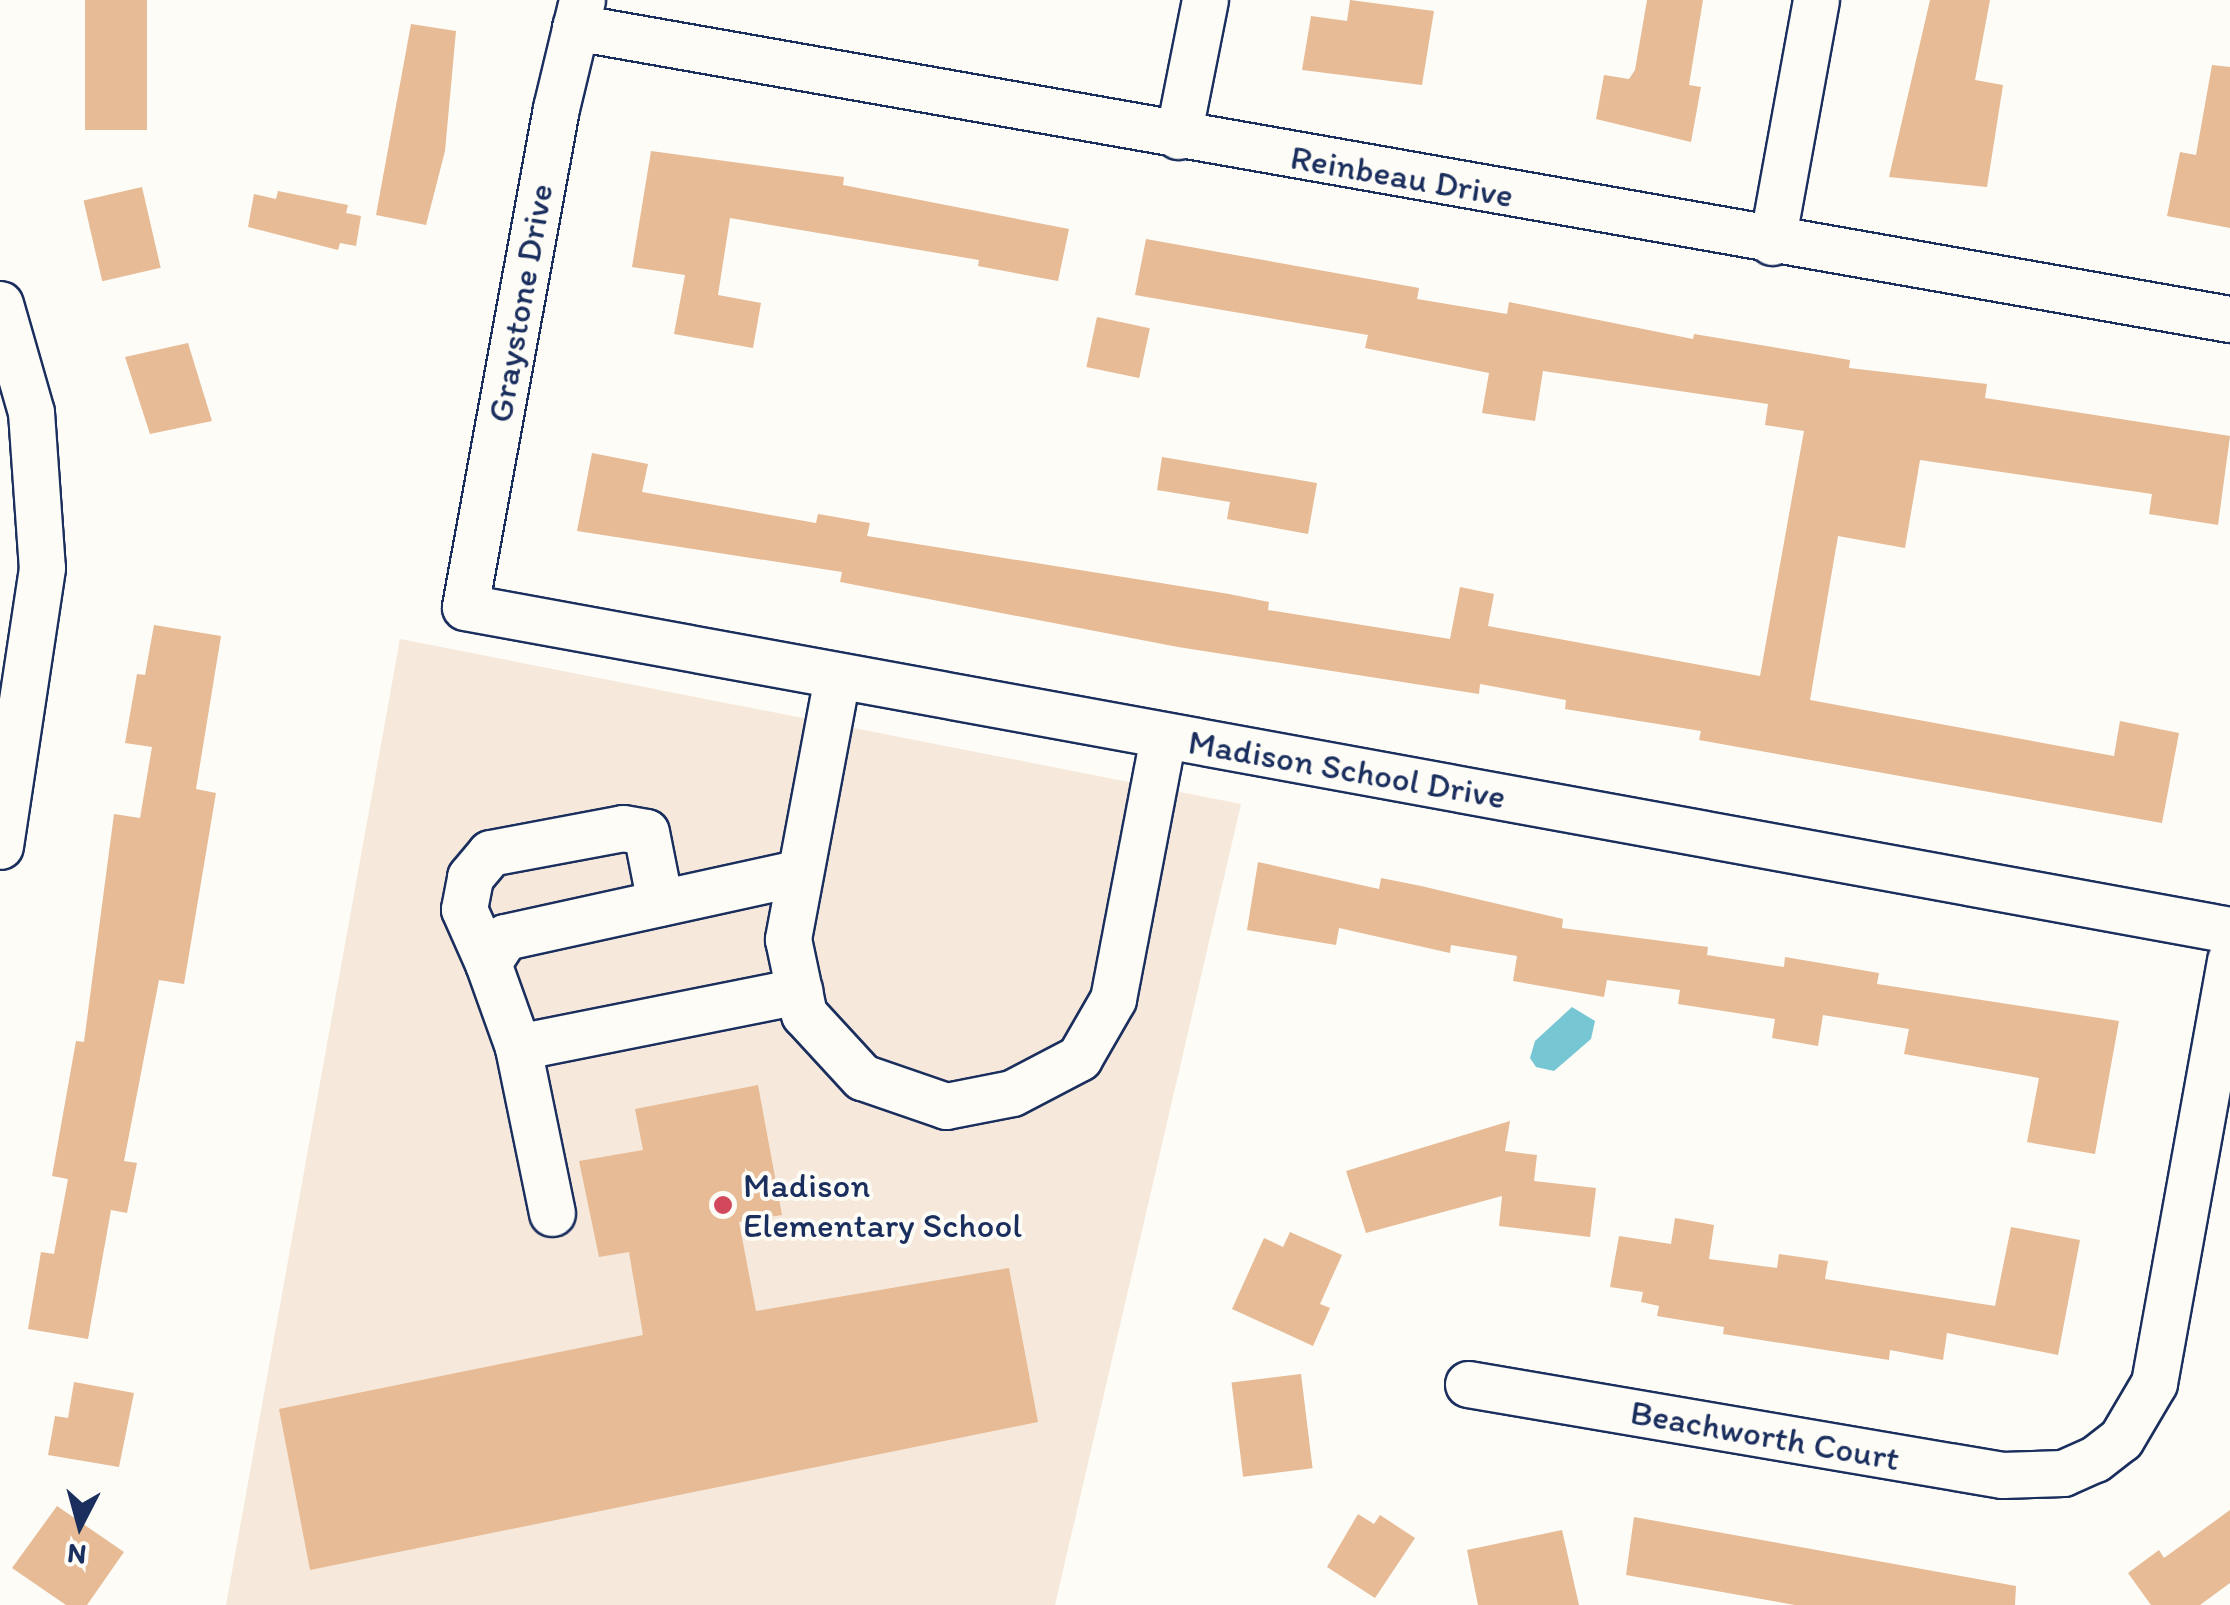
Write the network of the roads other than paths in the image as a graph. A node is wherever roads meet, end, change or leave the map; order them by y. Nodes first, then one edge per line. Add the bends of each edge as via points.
1 (1205, 0) edge
2 (1816, 0) edge
3 (579, 14) edge
4 (1178, 136) junction
5 (1772, 242) junction
6 (0, 304) edge
7 (2230, 319) edge
8 (465, 608) joint
9 (837, 677) junction
10 (1164, 736) junction
11 (1, 829) edge
12 (800, 872) junction
13 (660, 903) junction
14 (2230, 930) edge
15 (2230, 960) edge
16 (488, 963) junction
17 (799, 991) junction
18 (518, 1047) junction
19 (552, 1213) dead end
20 (1468, 1384) dead end

1 - 4 street
2 - 5 street
3 - 4 street, Reinbeau Drive
3 - 8 street, Graystone Drive
4 - 5 street, Reinbeau Drive
5 - 7 street, Reinbeau Drive
6 - 11 street via 31,412 42,568
8 - 9 street, Madison School Drive
9 - 10 street, Madison School Drive
9 - 12 street
10 - 14 street, Madison School Drive
10 - 17 street via 1113,998 1079,1058 1012,1093 946,1106 862,1077 804,1014
12 - 13 street
12 - 17 street via 788,939
13 - 16 street via 505,937
13 - 16 street via 646,832 623,828 490,853 470,877 464,909
15 - 20 street, Beachworth Court via 2154,1382 2121,1439 2063,1473 2002,1475
16 - 18 street
17 - 18 street
18 - 19 street

